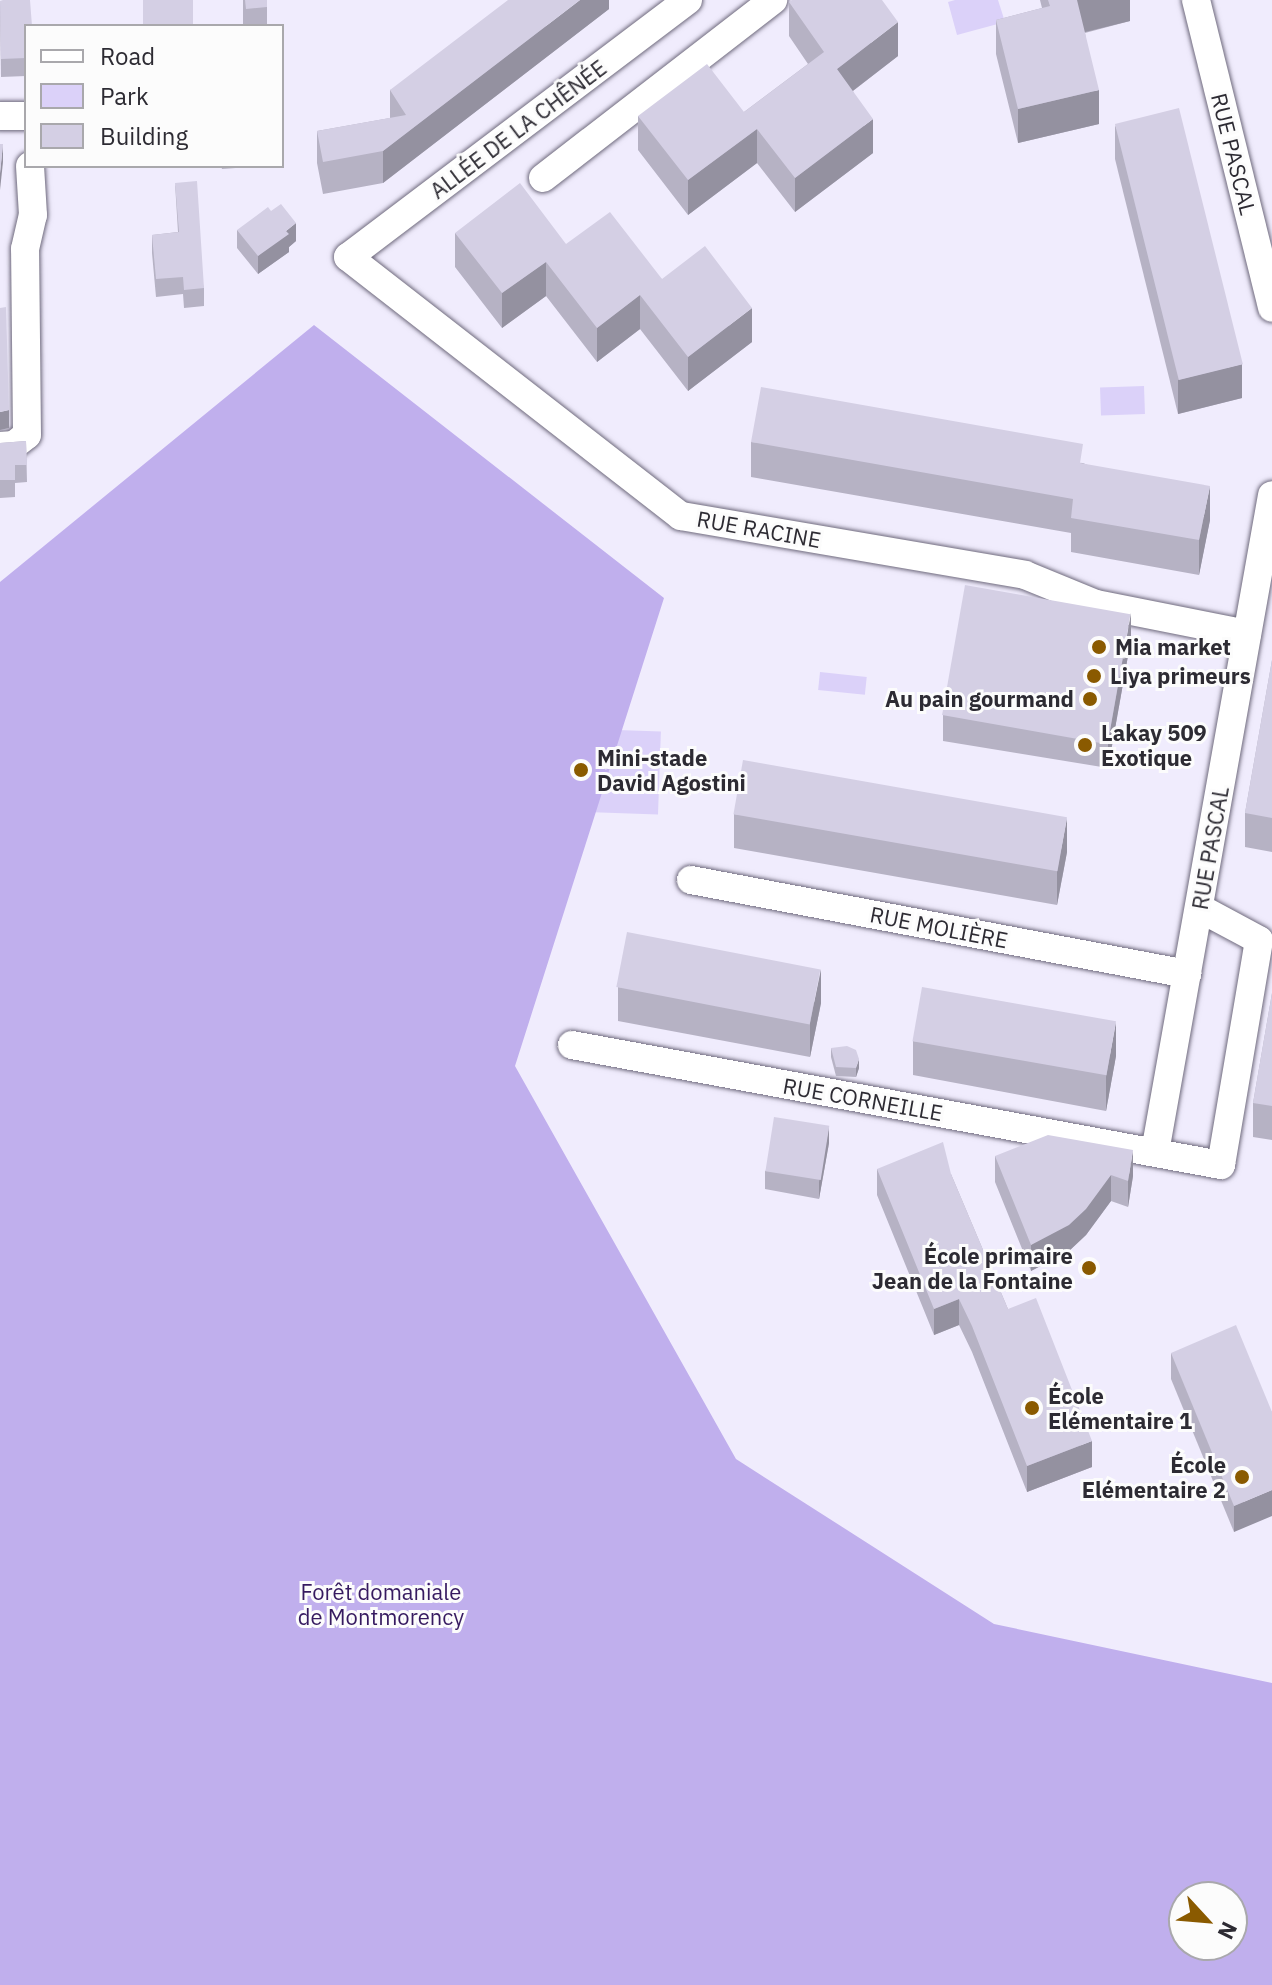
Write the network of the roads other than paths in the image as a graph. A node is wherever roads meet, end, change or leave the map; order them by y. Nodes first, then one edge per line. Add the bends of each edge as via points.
1 (688, 0) edge
2 (773, 0) edge
3 (1196, 0) edge
4 (0, 116) edge
5 (24, 116) edge
6 (30, 168) edge
7 (543, 178) dead end
8 (348, 257) joint
9 (1272, 308) edge
10 (0, 446) edge
11 (1272, 495) edge
12 (1247, 634) junction
13 (691, 880) dead end
14 (1199, 908) junction
15 (1187, 974) junction
16 (572, 1045) dead end
17 (1155, 1152) junction

1 - 8 street, ALLÉE DE LA CHÊNÉE
2 - 7 street
3 - 9 street, RUE PASCAL
4 - 5 street
6 - 10 street via 33,215 25,249 27,435 14,445
8 - 12 street, RUE RACINE via 681,516 1025,575 1096,604
11 - 12 street, RUE PASCAL
12 - 14 street, RUE PASCAL
13 - 15 street, RUE MOLIÈRE
14 - 15 street, RUE PASCAL
14 - 17 street, RUE CORNEILLE via 1259,940 1221,1165
15 - 17 street, RUE PASCAL
16 - 17 street, RUE CORNEILLE

